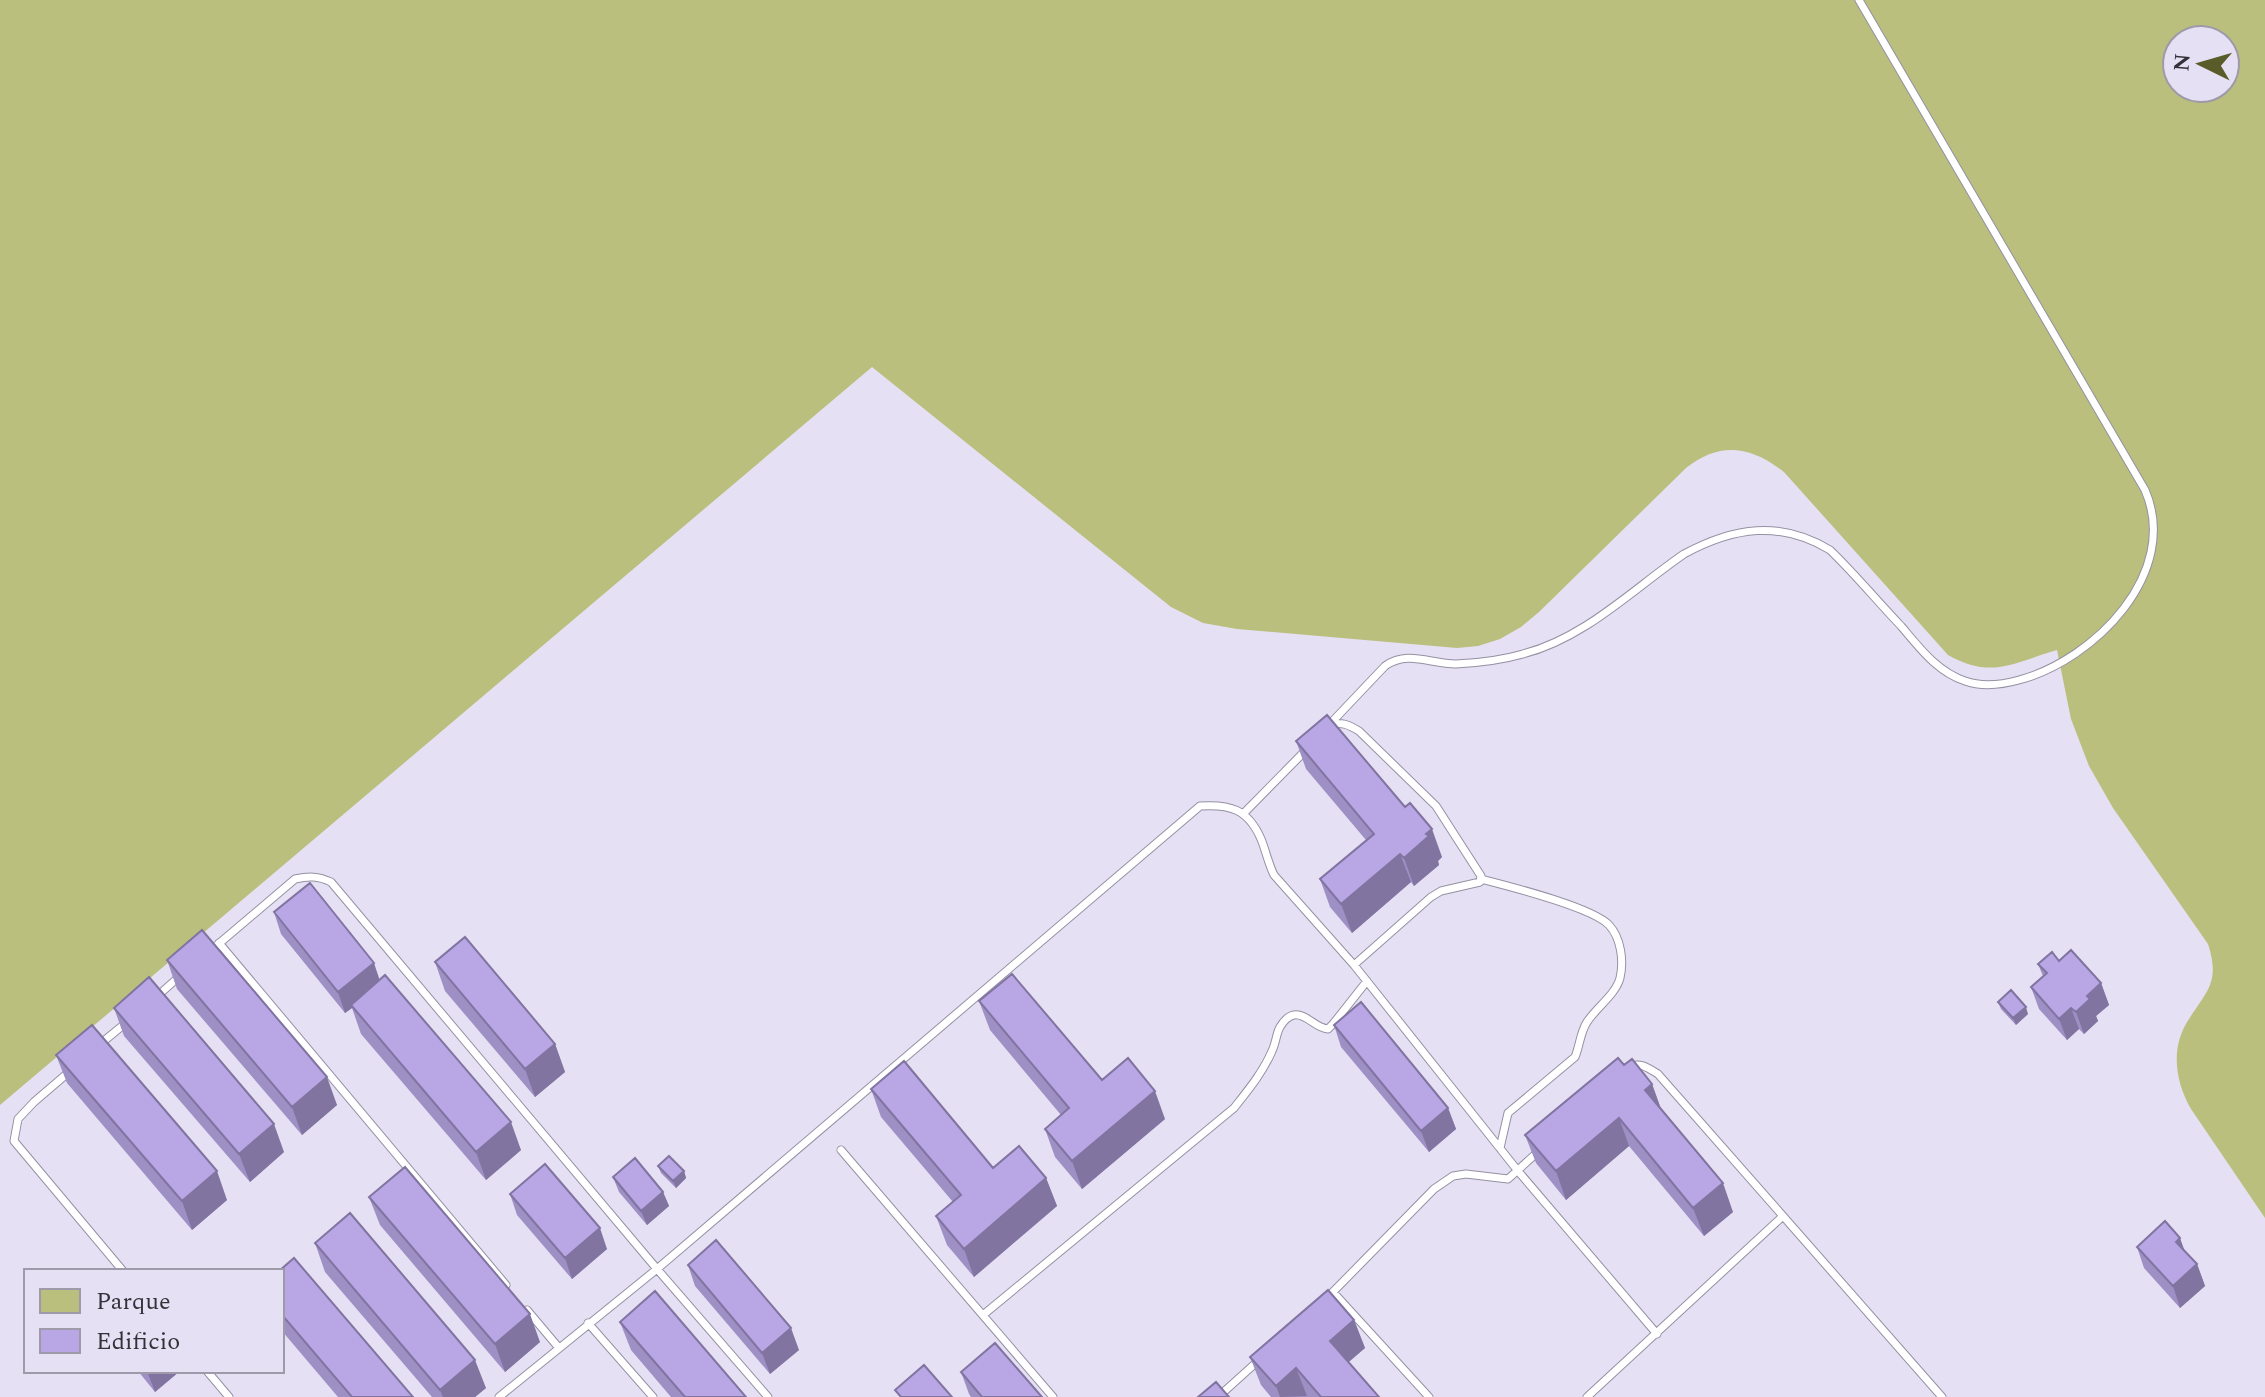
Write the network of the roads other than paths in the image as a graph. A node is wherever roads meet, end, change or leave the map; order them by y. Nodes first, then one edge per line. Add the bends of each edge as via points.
1 (1859, 0) edge
2 (1329, 725) junction
3 (1319, 736) edge
4 (1308, 747) edge
5 (1244, 813) junction
6 (1481, 879) junction
7 (219, 943) junction
8 (207, 953) edge
9 (1354, 965) junction
10 (184, 973) edge
11 (1367, 981) junction
12 (149, 1003) edge
13 (138, 1013) edge
14 (91, 1052) edge
15 (80, 1062) edge
16 (1621, 1072) edge
17 (1500, 1148) junction
18 (1541, 1149) edge
19 (841, 1150) dead end
20 (1518, 1171) junction
21 (1783, 1216) junction
22 (121, 1269) edge
23 (657, 1269) junction
24 (509, 1289) edge
25 (1333, 1292) junction
26 (519, 1301) edge
27 (1322, 1303) edge
28 (983, 1315) junction
29 (588, 1323) junction
30 (1657, 1334) junction
31 (559, 1348) junction
32 (1264, 1355) edge
33 (209, 1373) edge
34 (229, 1397) edge
35 (499, 1397) edge
36 (653, 1397) edge
37 (768, 1397) edge
38 (1053, 1397) edge
39 (1218, 1397) edge
40 (1429, 1397) edge
41 (1587, 1397) edge
42 (1942, 1397) edge

1 - 2 lane via 2145,490 2154,537 2145,571 2127,603 2099,635 2048,670 1980,685 1939,667 1822,545 1777,530 1739,533 1684,554 1590,624 1541,648 1463,663 1408,657 1392,661
2 - 3 lane
2 - 6 lane via 1348,724 1359,731 1436,806
4 - 5 lane
5 - 9 lane via 1262,841 1274,875
5 - 23 lane via 1200,806
6 - 9 lane via 1431,897
6 - 17 lane via 1592,914 1609,924 1622,961 1619,982 1587,1022 1575,1057 1508,1113
7 - 8 lane
7 - 23 lane via 295,879 308,876 331,882
7 - 24 lane
9 - 11 lane
10 - 12 lane
11 - 17 lane
11 - 28 lane via 1328,1029 1298,1015 1285,1020 1260,1075 1234,1108
13 - 14 lane
15 - 22 lane via 18,1119 14,1141
16 - 21 lane via 1637,1064 1658,1074
17 - 20 lane
18 - 20 lane
19 - 28 lane
20 - 25 lane via 1508,1179 1453,1176
20 - 30 lane
21 - 30 lane
21 - 42 lane
23 - 29 lane
23 - 37 lane
25 - 27 lane
25 - 40 lane
26 - 31 lane
28 - 38 lane
29 - 31 lane
29 - 36 lane
30 - 41 lane
31 - 35 lane
32 - 39 lane
33 - 34 lane

